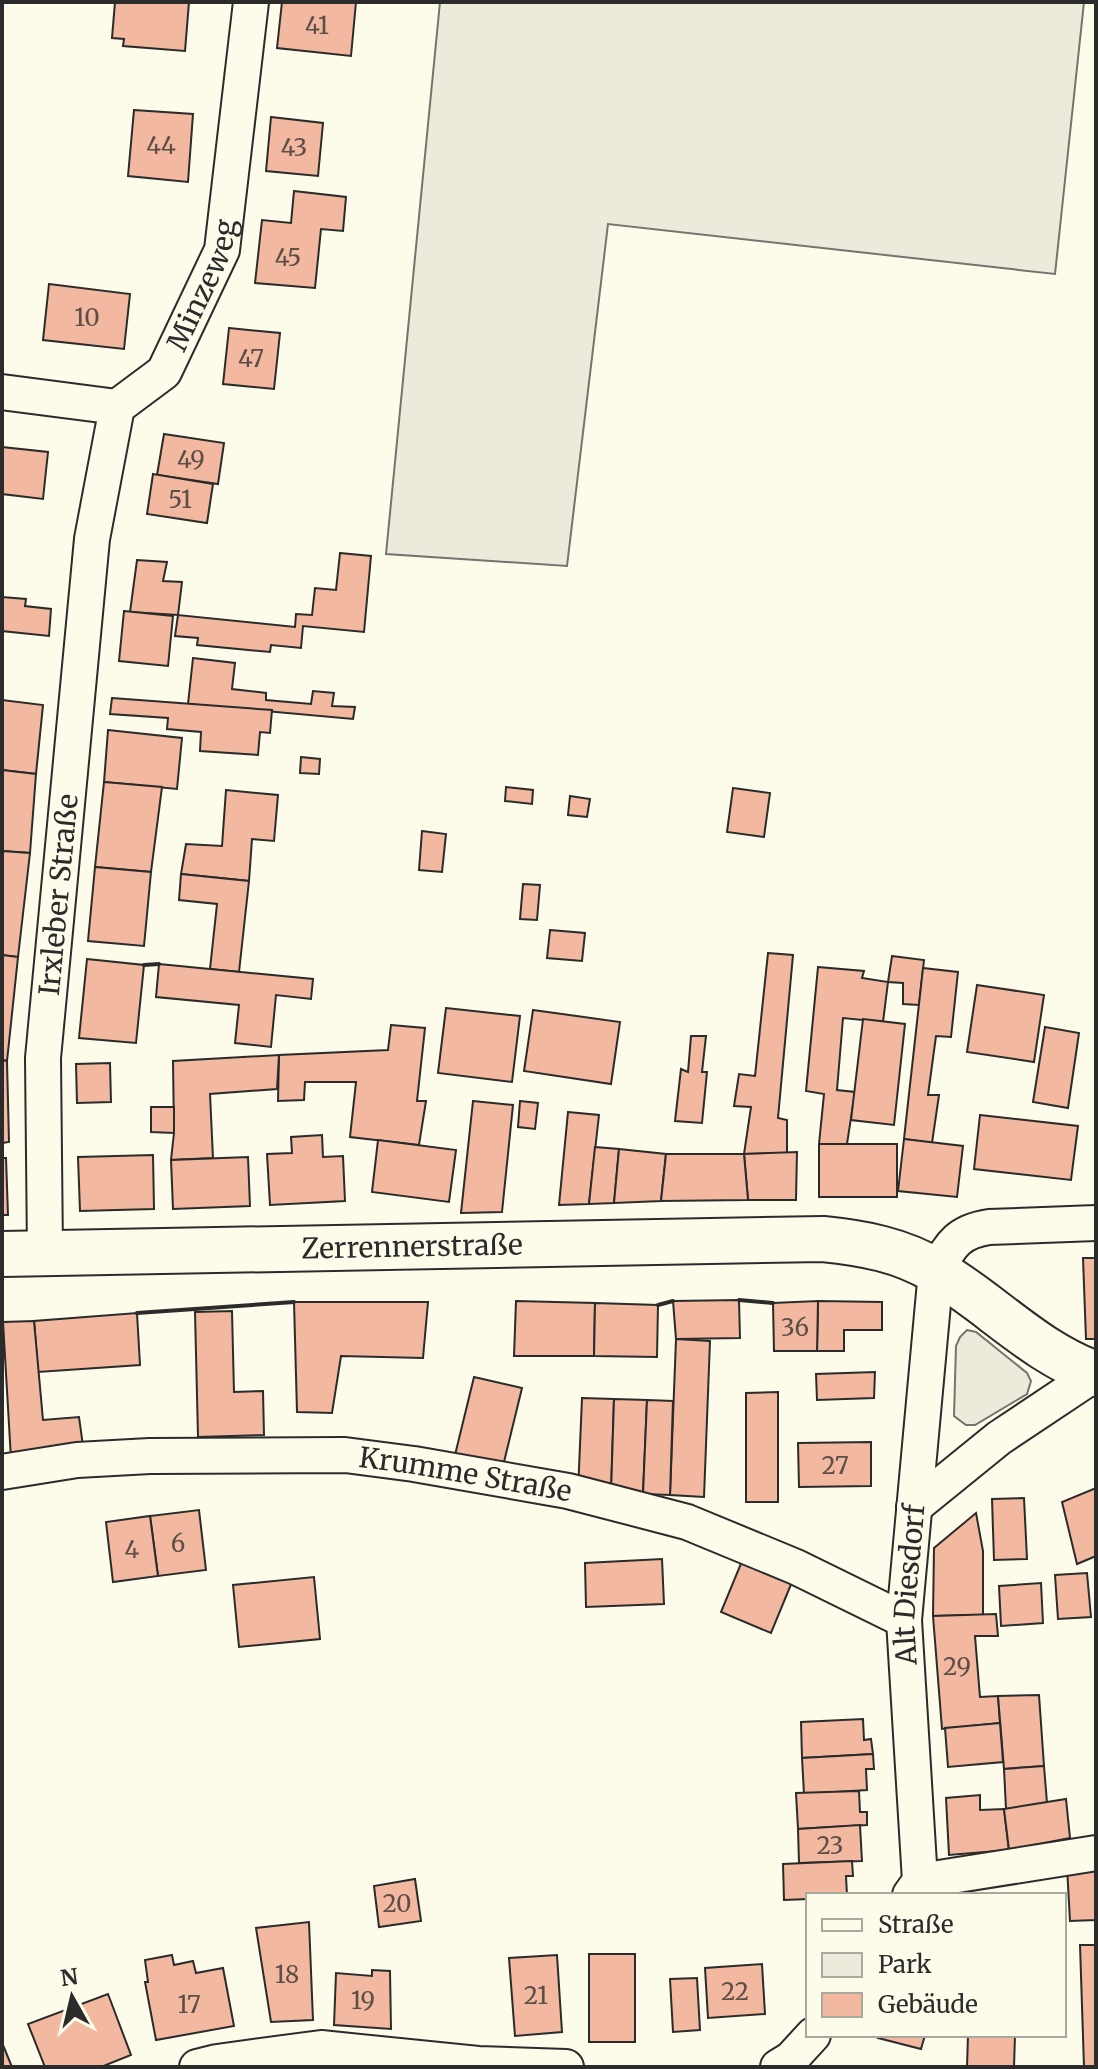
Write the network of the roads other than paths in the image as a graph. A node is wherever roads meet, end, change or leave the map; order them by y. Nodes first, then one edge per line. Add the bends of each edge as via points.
1 (251, 2) edge
2 (2, 392) edge
3 (117, 407) junction
4 (1096, 1223) edge
5 (45, 1252) junction
6 (2, 1254) edge
7 (936, 1271) junction
8 (1095, 1374) edge
9 (2, 1472) edge
10 (914, 1507) junction
11 (904, 1620) junction
12 (1096, 1853) edge
13 (915, 1888) edge
14 (811, 2037) edge
15 (197, 2067) edge
16 (566, 2067) edge
17 (778, 2067) edge

1 - 3 street, Minzeweg via 222,250 164,372
2 - 3 street
3 - 5 street, Irxleber Straße via 92,539 43,1058
4 - 7 street via 984,1227 954,1241
5 - 6 main road, Zerrennerstraße
5 - 7 main road, Zerrennerstraße via 823,1239 889,1250
7 - 8 main road, Zerrennerstraße via 1044,1350
7 - 10 street, Alt Diesdorf
8 - 10 street via 999,1438
9 - 11 street, Krumme Straße via 150,1456 345,1455 414,1464 568,1491 687,1522
10 - 11 street, Alt Diesdorf
11 - 13 street, Alt Diesdorf
12 - 13 street
14 - 17 street
15 - 16 street via 321,2048

